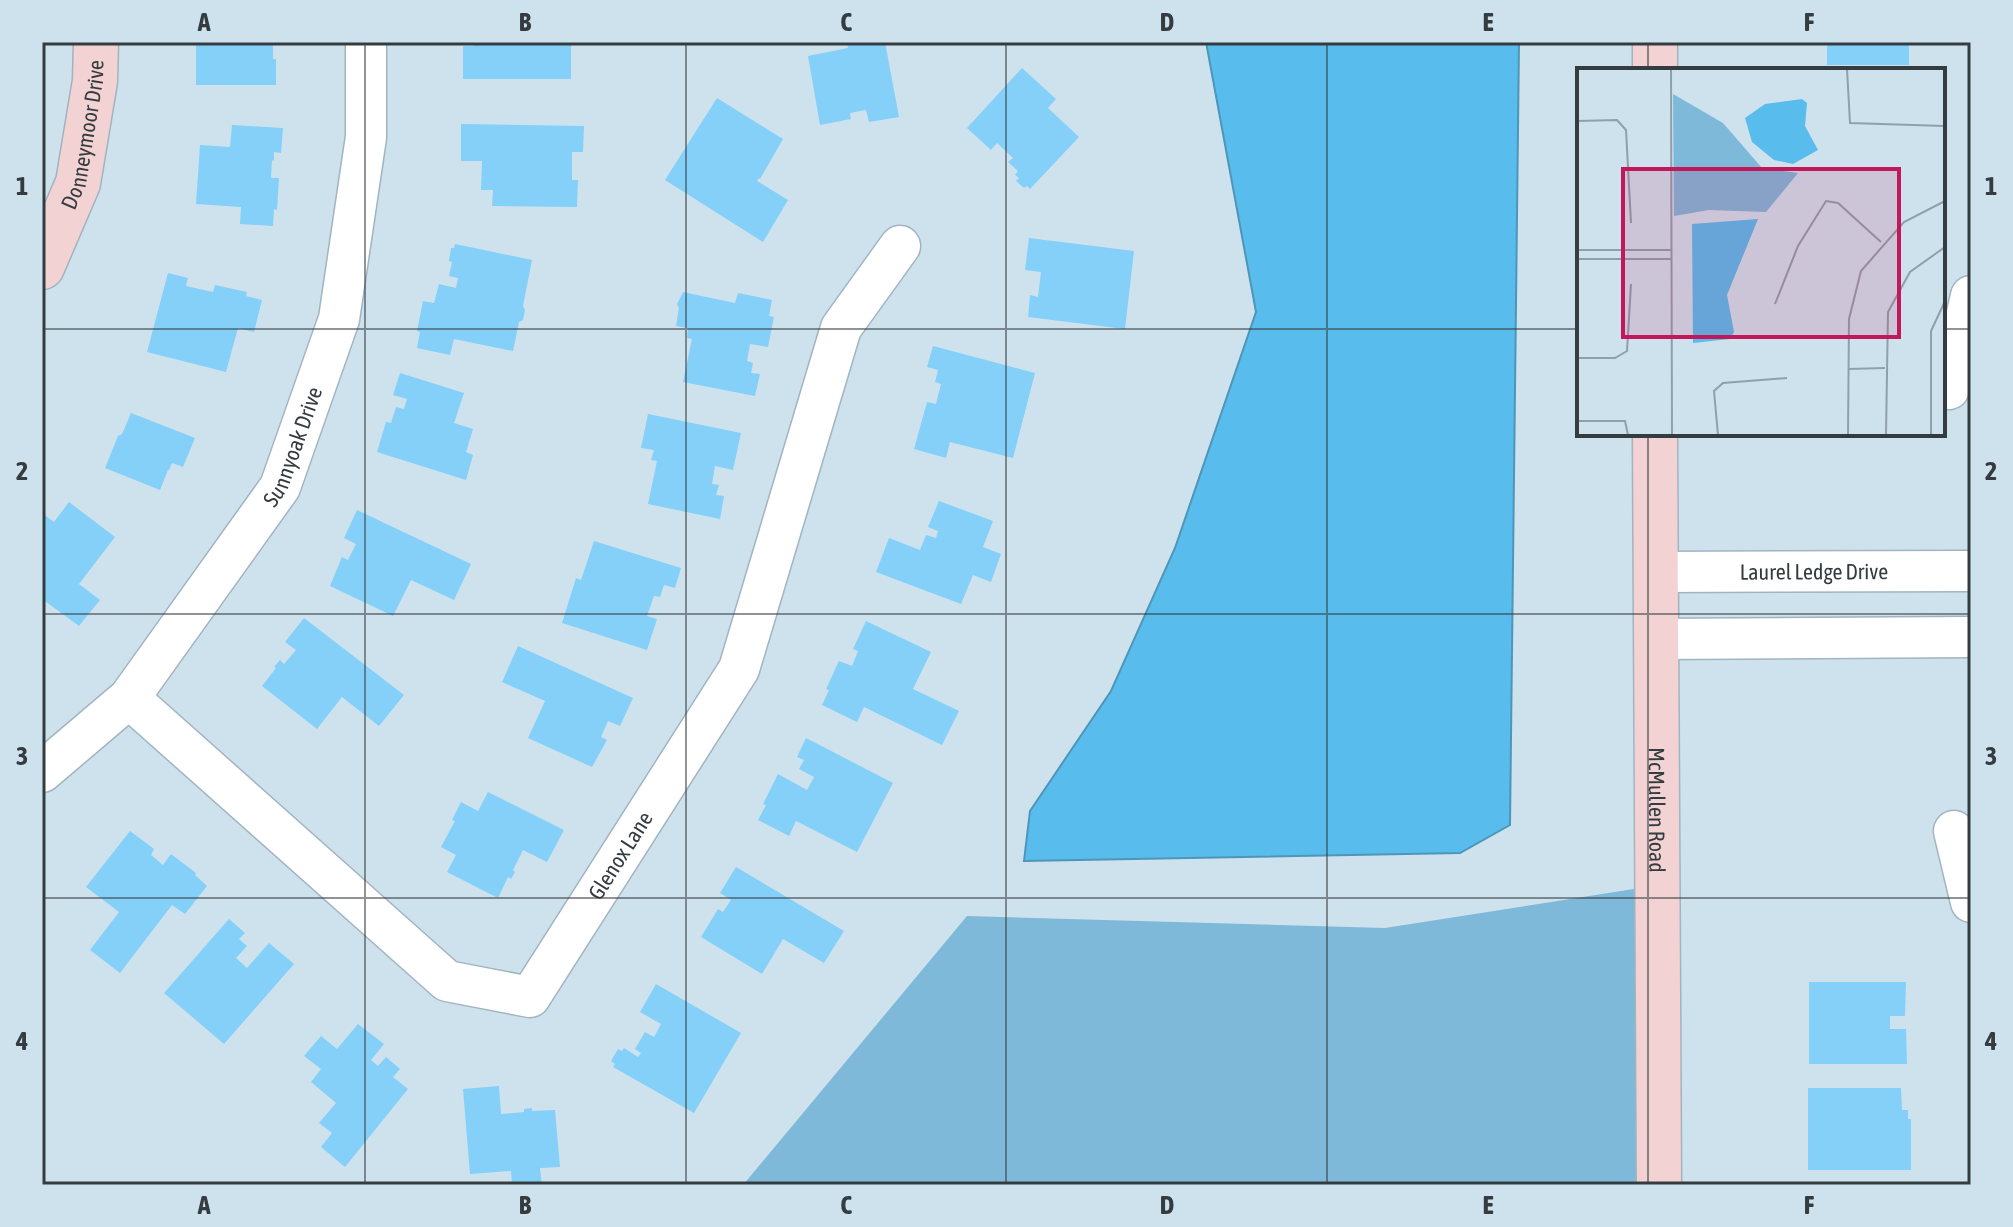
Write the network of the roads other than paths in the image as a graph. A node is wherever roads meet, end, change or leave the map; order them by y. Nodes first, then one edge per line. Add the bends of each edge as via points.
1 (96, 42) edge
2 (366, 42) edge
3 (1655, 42) edge
4 (1655, 68) edge
5 (900, 246) dead end
6 (42, 267) edge
7 (1971, 296) edge
8 (1949, 389) dead end
9 (1655, 436) edge
10 (1971, 571) edge
11 (1656, 572) junction
12 (1971, 637) edge
13 (1657, 639) junction
14 (129, 698) junction
15 (42, 772) edge
16 (1954, 831) dead end
17 (1971, 902) edge
18 (1659, 1185) edge

1 - 6 street, Donneymoor Drive via 78,183
2 - 14 street, Sunnyoak Drive via 366,137 339,319 280,487
3 - 4 street
5 - 14 street, Glenox Lane via 841,328 739,669 530,997 447,981
7 - 8 street
9 - 11 street, McMullen Road
10 - 11 street, Laurel Ledge Drive
11 - 13 street, McMullen Road
12 - 13 street
13 - 18 street, McMullen Road
14 - 15 street, Sunnyoak Drive
16 - 17 street

